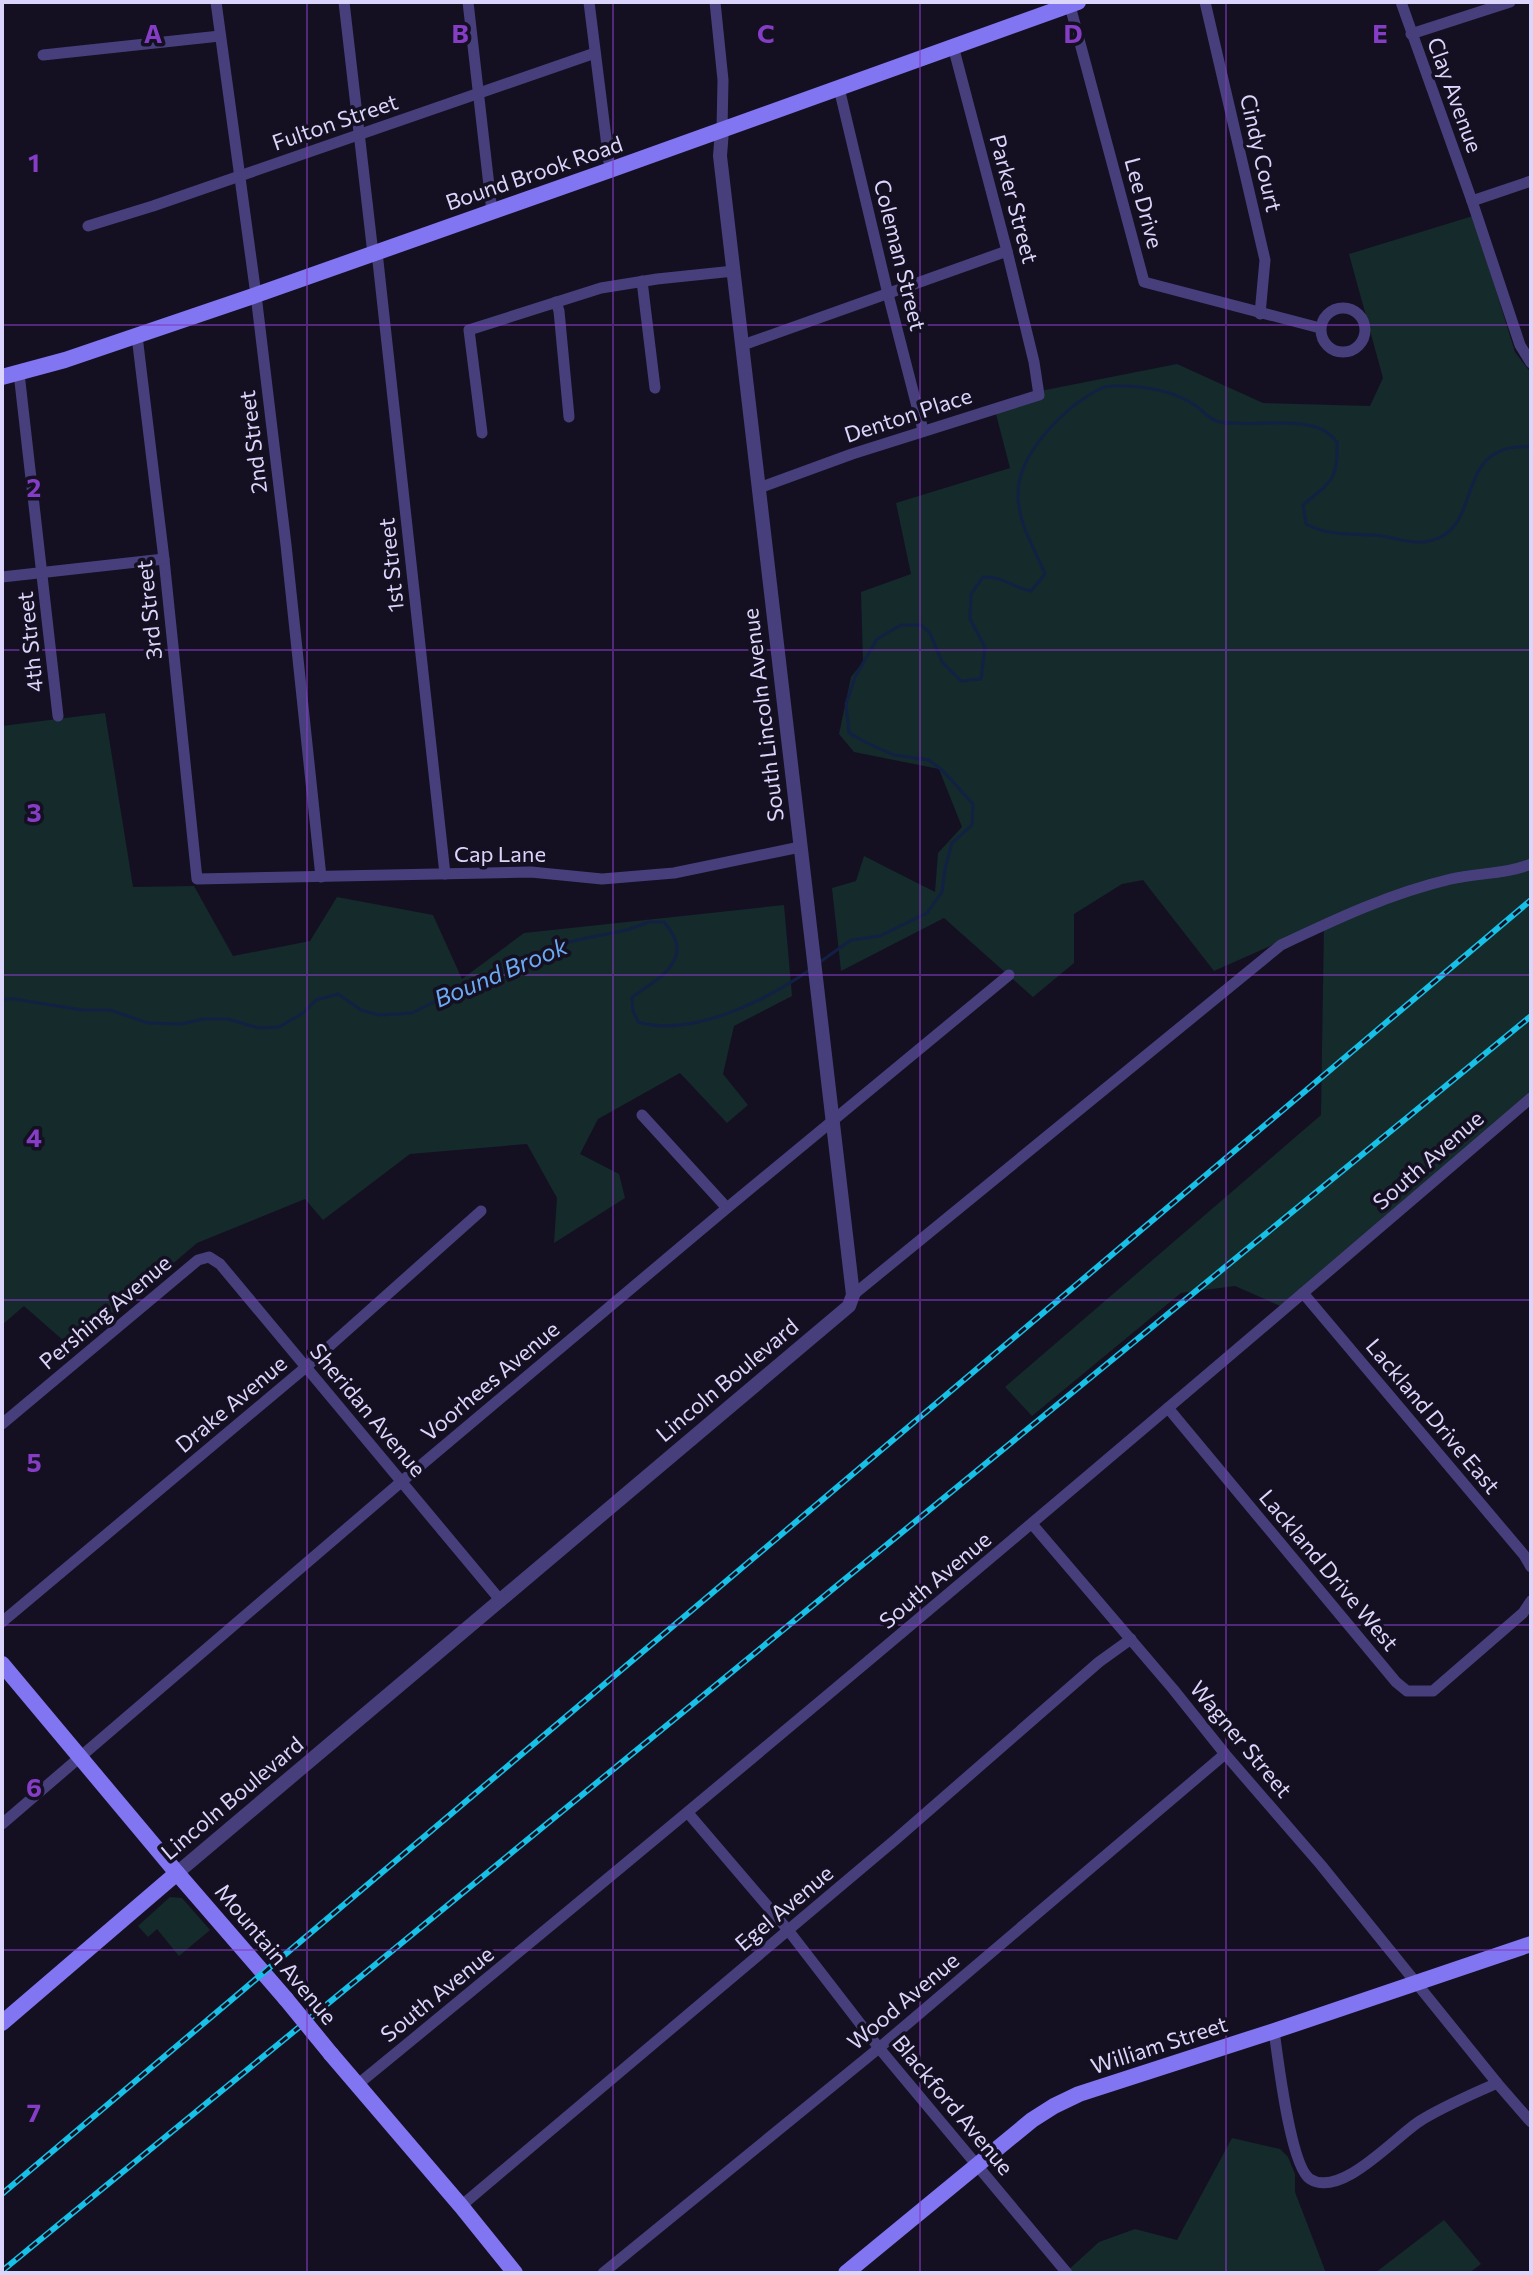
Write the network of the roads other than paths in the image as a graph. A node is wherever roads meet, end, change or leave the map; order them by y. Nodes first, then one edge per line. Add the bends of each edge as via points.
1 (216, 2) edge
2 (344, 2) edge
3 (468, 2) edge
4 (589, 2) edge
5 (715, 2) edge
6 (1205, 2) edge
7 (1401, 2) edge
8 (1510, 2) edge
9 (1072, 3) edge
10 (1411, 34) junction
11 (220, 36) junction
12 (953, 46) junction
13 (595, 53) junction
14 (43, 55) dead end
15 (839, 88) junction
16 (479, 93) junction
17 (722, 130) junction
18 (359, 135) junction
19 (610, 170) junction
20 (239, 176) junction
21 (1531, 181) edge
22 (1472, 201) junction
23 (492, 212) junction
24 (88, 226) dead end
25 (1007, 251) junction
26 (375, 253) junction
27 (734, 271) junction
28 (642, 281) junction
29 (888, 294) junction
30 (256, 295) junction
31 (556, 302) junction
32 (1260, 314) junction
33 (1320, 328) junction
34 (137, 336) junction
35 (743, 345) junction
36 (1034, 362) joint
37 (1531, 363) edge
38 (19, 373) junction
39 (2, 377) edge
40 (655, 388) dead end
41 (569, 417) dead end
42 (923, 430) junction
43 (482, 433) dead end
44 (759, 488) junction
45 (164, 559) junction
46 (42, 572) junction
47 (2, 577) edge
48 (58, 716) dead end
49 (800, 847) junction
50 (1531, 864) edge
51 (445, 874) junction
52 (321, 877) junction
53 (197, 879) joint
54 (1009, 975) dead end
55 (1531, 1098) edge
56 (642, 1115) dead end
57 (833, 1120) junction
58 (727, 1208) junction
59 (481, 1211) dead end
60 (198, 1260) joint
61 (1303, 1293) junction
62 (853, 1295) junction
63 (306, 1367) junction
64 (1168, 1408) junction
65 (2, 1424) edge
66 (401, 1482) junction
67 (1032, 1524) junction
68 (1531, 1567) edge
69 (501, 1601) junction
70 (1531, 1601) edge
71 (2, 1622) edge
72 (1131, 1639) junction
73 (2, 1664) edge
74 (1225, 1754) junction
75 (79, 1756) junction
76 (688, 1813) junction
77 (2, 1824) edge
78 (177, 1873) junction
79 (788, 1930) junction
80 (1531, 1944) edge
81 (1417, 1982) junction
82 (2, 2023) edge
83 (1274, 2031) junction
84 (879, 2048) junction
85 (1497, 2083) junction
86 (357, 2085) junction
87 (1531, 2122) edge
88 (976, 2164) junction
89 (461, 2206) junction
90 (515, 2273) edge
91 (603, 2273) edge
92 (846, 2273) edge
93 (1067, 2273) edge

1 - 11 street, 2nd Street
2 - 18 street, 1st Street
3 - 16 street
4 - 13 street
5 - 17 street
6 - 32 street, Cindy Court via 1265,260
7 - 10 street, Clay Avenue
8 - 10 street
9 - 12 main road, Bound Brook Road
9 - 32 street, Lee Drive via 1144,282
10 - 22 street, Clay Avenue
11 - 14 street
11 - 20 street, 2nd Street
12 - 15 main road, Bound Brook Road
12 - 25 street, Parker Street
13 - 16 street, Fulton Street
13 - 19 street
15 - 17 main road, Bound Brook Road
15 - 29 street, Coleman Street
16 - 18 street, Fulton Street
16 - 23 street
17 - 19 main road, Bound Brook Road
17 - 27 street, South Lincoln Avenue via 720,156
18 - 20 street, Fulton Street
18 - 26 street, 1st Street
19 - 23 main road, Bound Brook Road
20 - 24 street, Fulton Street
20 - 30 street, 2nd Street
21 - 22 street
22 - 37 street, Clay Avenue via 1520,345
23 - 26 main road, Bound Brook Road
25 - 29 street
25 - 36 street, Parker Street
26 - 30 main road, Bound Brook Road
26 - 51 street, 1st Street
27 - 28 street
27 - 35 street, South Lincoln Avenue
28 - 31 street
28 - 40 street
29 - 35 street
29 - 42 street, Coleman Street
30 - 34 main road, Bound Brook Road
30 - 52 street, 2nd Street
31 - 41 street
31 - 43 street via 469,330
32 - 33 street, Lee Drive
33 - 33 street via 1323,341 1343,352 1356,348 1365,330 1361,317 1343,308 1330,312
34 - 38 main road, Bound Brook Road
34 - 45 street, 3rd Street
35 - 44 street, South Lincoln Avenue
36 - 42 street, Denton Place via 1039,395
38 - 39 main road, Bound Brook Road
38 - 46 street, 4th Street
42 - 44 street, Denton Place
44 - 49 street, South Lincoln Avenue
45 - 46 street
45 - 53 street, 3rd Street
46 - 47 street
46 - 48 street, 4th Street
49 - 51 street, Cap Lane via 674,873 602,879 531,872
49 - 57 street, South Lincoln Avenue
50 - 62 street, Lincoln Boulevard via 1397,895 1281,945
51 - 52 street, Cap Lane
52 - 53 street, Cap Lane
54 - 57 street, Voorhees Avenue
55 - 61 street, South Avenue
56 - 58 street
57 - 58 street, Voorhees Avenue
57 - 62 street, South Lincoln Avenue
58 - 66 street, Voorhees Avenue
59 - 63 street, Drake Avenue
60 - 63 street, Sheridan Avenue via 209,1257 220,1264
60 - 65 street, Pershing Avenue
61 - 64 street, South Avenue
61 - 68 street, Lackland Drive East
62 - 69 street, Lincoln Boulevard via 849,1306
63 - 66 street, Sheridan Avenue
63 - 71 street, Drake Avenue
64 - 67 street, South Avenue
64 - 70 street, Lackland Drive West via 1407,1691 1433,1691
66 - 69 street, Sheridan Avenue
66 - 75 street, Voorhees Avenue
67 - 72 street, Wagner Street
67 - 76 street, South Avenue
69 - 78 street, Lincoln Boulevard
72 - 74 street, Wagner Street
72 - 79 street, Egel Avenue
73 - 75 main road, Mountain Avenue
74 - 81 street, Wagner Street
74 - 84 street, Wood Avenue
75 - 77 street, Voorhees Avenue
75 - 78 main road, Mountain Avenue
76 - 79 street, Blackford Avenue
76 - 86 street, South Avenue
78 - 82 main road, Lincoln Boulevard
78 - 86 main road, Mountain Avenue, bridge
79 - 84 street, Blackford Avenue
79 - 89 street, Egel Avenue
80 - 81 main road, William Street
81 - 83 main road, William Street
81 - 85 street, Wagner Street
83 - 85 street via 1292,2138 1309,2179 1334,2181 1355,2173 1423,2119
83 - 88 main road, William Street via 1079,2094 1032,2120
84 - 88 street, Blackford Avenue
84 - 91 street, Wood Avenue
85 - 87 street, Wagner Street
86 - 89 main road, Mountain Avenue
88 - 92 main road, William Street
88 - 93 street, Blackford Avenue
89 - 90 main road, Mountain Avenue

